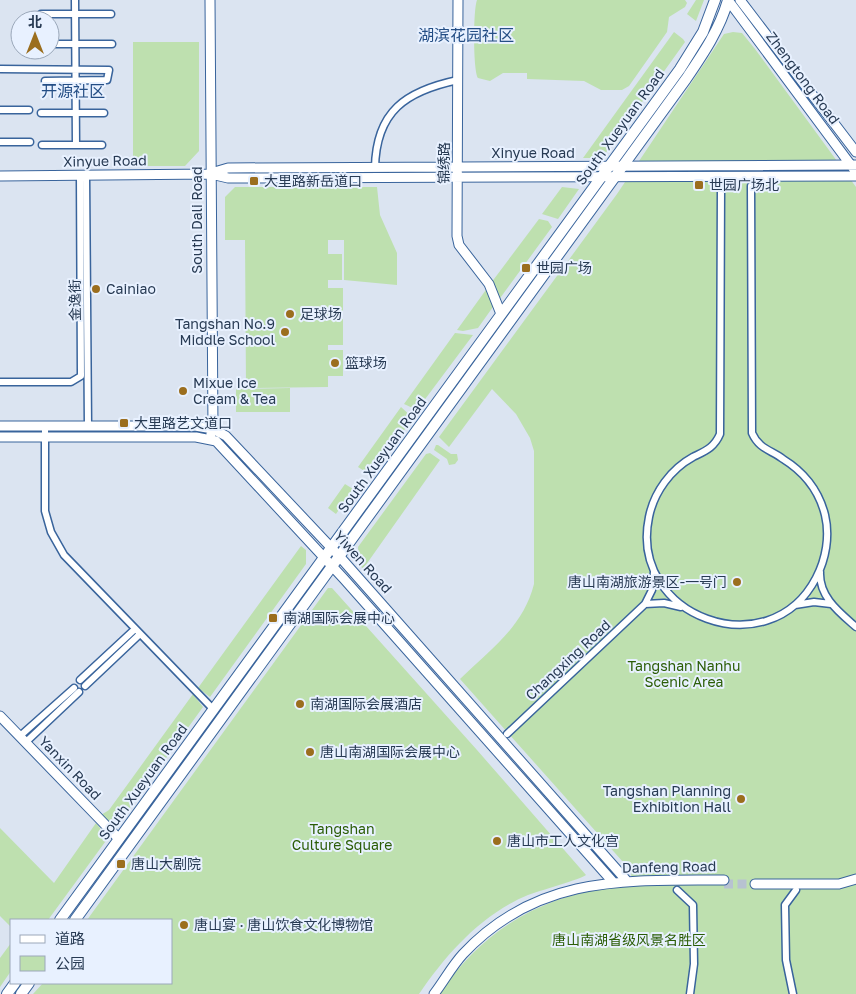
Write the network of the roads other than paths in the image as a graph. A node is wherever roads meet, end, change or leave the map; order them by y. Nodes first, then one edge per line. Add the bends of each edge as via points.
1 (75, 0) edge
2 (210, 0) edge
3 (458, 0) edge
4 (714, 0) edge
5 (728, 0) edge
6 (740, 0) edge
7 (60, 14) edge
8 (75, 14) junction
9 (110, 14) dead end
10 (60, 44) edge
11 (75, 44) junction
12 (112, 44) dead end
13 (0, 69) edge
14 (75, 70) junction
15 (75, 80) junction
16 (458, 80) junction
17 (45, 81) dead end
18 (0, 110) edge
19 (29, 110) dead end
20 (41, 113) dead end
21 (75, 113) junction
22 (104, 113) dead end
23 (0, 142) edge
24 (30, 142) dead end
25 (76, 145) junction
26 (102, 145) dead end
27 (42, 146) dead end
28 (856, 152) edge
29 (457, 167) junction
30 (608, 167) junction
31 (623, 167) junction
32 (854, 167) edge
33 (375, 168) junction
34 (211, 174) junction
35 (83, 175) junction
36 (0, 176) edge
37 (856, 176) edge
38 (457, 178) junction
39 (600, 178) junction
40 (614, 178) junction
41 (751, 186) dead end
42 (721, 187) dead end
43 (501, 314) junction
44 (0, 382) edge
45 (0, 426) edge
46 (45, 426) junction
47 (88, 426) junction
48 (213, 429) junction
49 (0, 437) edge
50 (44, 438) junction
51 (209, 439) junction
52 (332, 548) junction
53 (340, 557) junction
54 (325, 558) junction
55 (333, 567) junction
56 (820, 570) junction
57 (654, 571) junction
58 (646, 604) junction
59 (831, 604) junction
60 (793, 606) junction
61 (684, 608) junction
62 (856, 627) edge
63 (135, 628) junction
64 (140, 634) junction
65 (80, 680) junction
66 (85, 686) junction
67 (76, 690) junction
68 (214, 710) junction
69 (0, 716) edge
70 (23, 739) junction
71 (502, 741) junction
72 (119, 839) junction
73 (855, 878) edge
74 (626, 880) junction
75 (613, 882) junction
76 (754, 882) tunnel mouth
77 (677, 890) dead end
78 (796, 890) dead end
79 (61, 919) edge
80 (77, 919) edge
81 (29, 984) edge
82 (21, 994) edge
83 (434, 994) edge
84 (690, 994) edge
85 (793, 994) edge

1 - 8 street
2 - 34 main road, South Dali Road
3 - 16 main road, 锦绣路
4 - 30 main road, South Xueyuan Road via 703,32 689,56
5 - 31 main road, South Xueyuan Road via 711,41
5 - 32 main road, Zhengtong Road
6 - 28 main road, Zhengtong Road
7 - 8 street
8 - 9 street
8 - 11 street
10 - 11 street
11 - 12 street
11 - 14 street
13 - 14 street
14 - 15 street
14 - 15 street via 109,70 107,80
15 - 17 street
15 - 21 street
16 - 29 main road, 锦绣路
16 - 33 street via 421,92 388,117 376,141
18 - 19 street
20 - 21 street
21 - 22 street
21 - 25 street
23 - 24 street
25 - 26 street
25 - 27 street
29 - 30 main road, Xinyue Road
29 - 33 main road, Xinyue Road
29 - 38 main road, 锦绣路
30 - 31 main road, Xinyue Road
30 - 39 main road, South Xueyuan Road
31 - 32 main road, Xinyue Road
31 - 40 main road, South Xueyuan Road
33 - 34 main road, Xinyue Road via 228,168
34 - 35 main road, Xinyue Road
34 - 38 main road, Xinyue Road via 228,178
34 - 48 main road, South Dali Road
35 - 36 main road, Xinyue Road
35 - 44 street via 81,376 71,382
35 - 47 street, 金逸街
37 - 40 main road, Xinyue Road
38 - 39 main road, Xinyue Road
38 - 43 main road, 锦绣路 via 459,245 489,284
39 - 40 main road, Xinyue Road
39 - 43 main road, South Xueyuan Road
40 - 53 main road, South Xueyuan Road
41 - 56 street via 754,439 765,450 797,468 819,498 827,534
42 - 57 street via 721,427 718,439 708,450 676,469 655,498 647,534 648,553
43 - 52 main road, South Xueyuan Road
45 - 46 main road, Yiwen Road
46 - 47 main road, Yiwen Road
46 - 50 street
47 - 48 main road, Yiwen Road via 195,426
48 - 51 main road, South Dali Road
48 - 52 main road, Yiwen Road via 226,436
49 - 50 main road
50 - 51 main road
50 - 63 street via 45,511 51,532 64,555
51 - 54 main road, Yiwen Road via 216,441
52 - 53 main road, Yiwen Road
52 - 54 main road, South Xueyuan Road
53 - 55 main road, South Xueyuan Road
53 - 71 main road, Yiwen Road
54 - 55 main road, Yiwen Road
54 - 68 main road, South Xueyuan Road
55 - 71 main road, Yiwen Road
55 - 80 main road, South Xueyuan Road
56 - 59 street via 820,580
56 - 60 street via 809,590
57 - 58 street via 654,582
57 - 61 street
58 - 61 street via 664,603
58 - 71 street, Changxing Road
59 - 60 street via 814,602
59 - 62 street
60 - 61 street via 758,623 739,625 720,624
63 - 64 street
63 - 65 street
64 - 66 street
64 - 68 street
65 - 66 street
65 - 67 street via 74,682
66 - 67 street
67 - 70 street
68 - 72 main road, South Xueyuan Road
69 - 70 main road, Yanxin Road
70 - 72 main road, Yanxin Road
71 - 74 main road, Yiwen Road
71 - 75 main road, Yiwen Road
72 - 79 main road, South Xueyuan Road
73 - 76 main road
74 - 75 main road, Danfeng Road
74 - 75 main road, Danfeng Road via 724,882
75 - 83 main road, Danfeng Road via 548,897 499,923 462,955
77 - 84 street via 692,904 694,964
78 - 85 street via 785,905 786,960
81 - 82 main road

